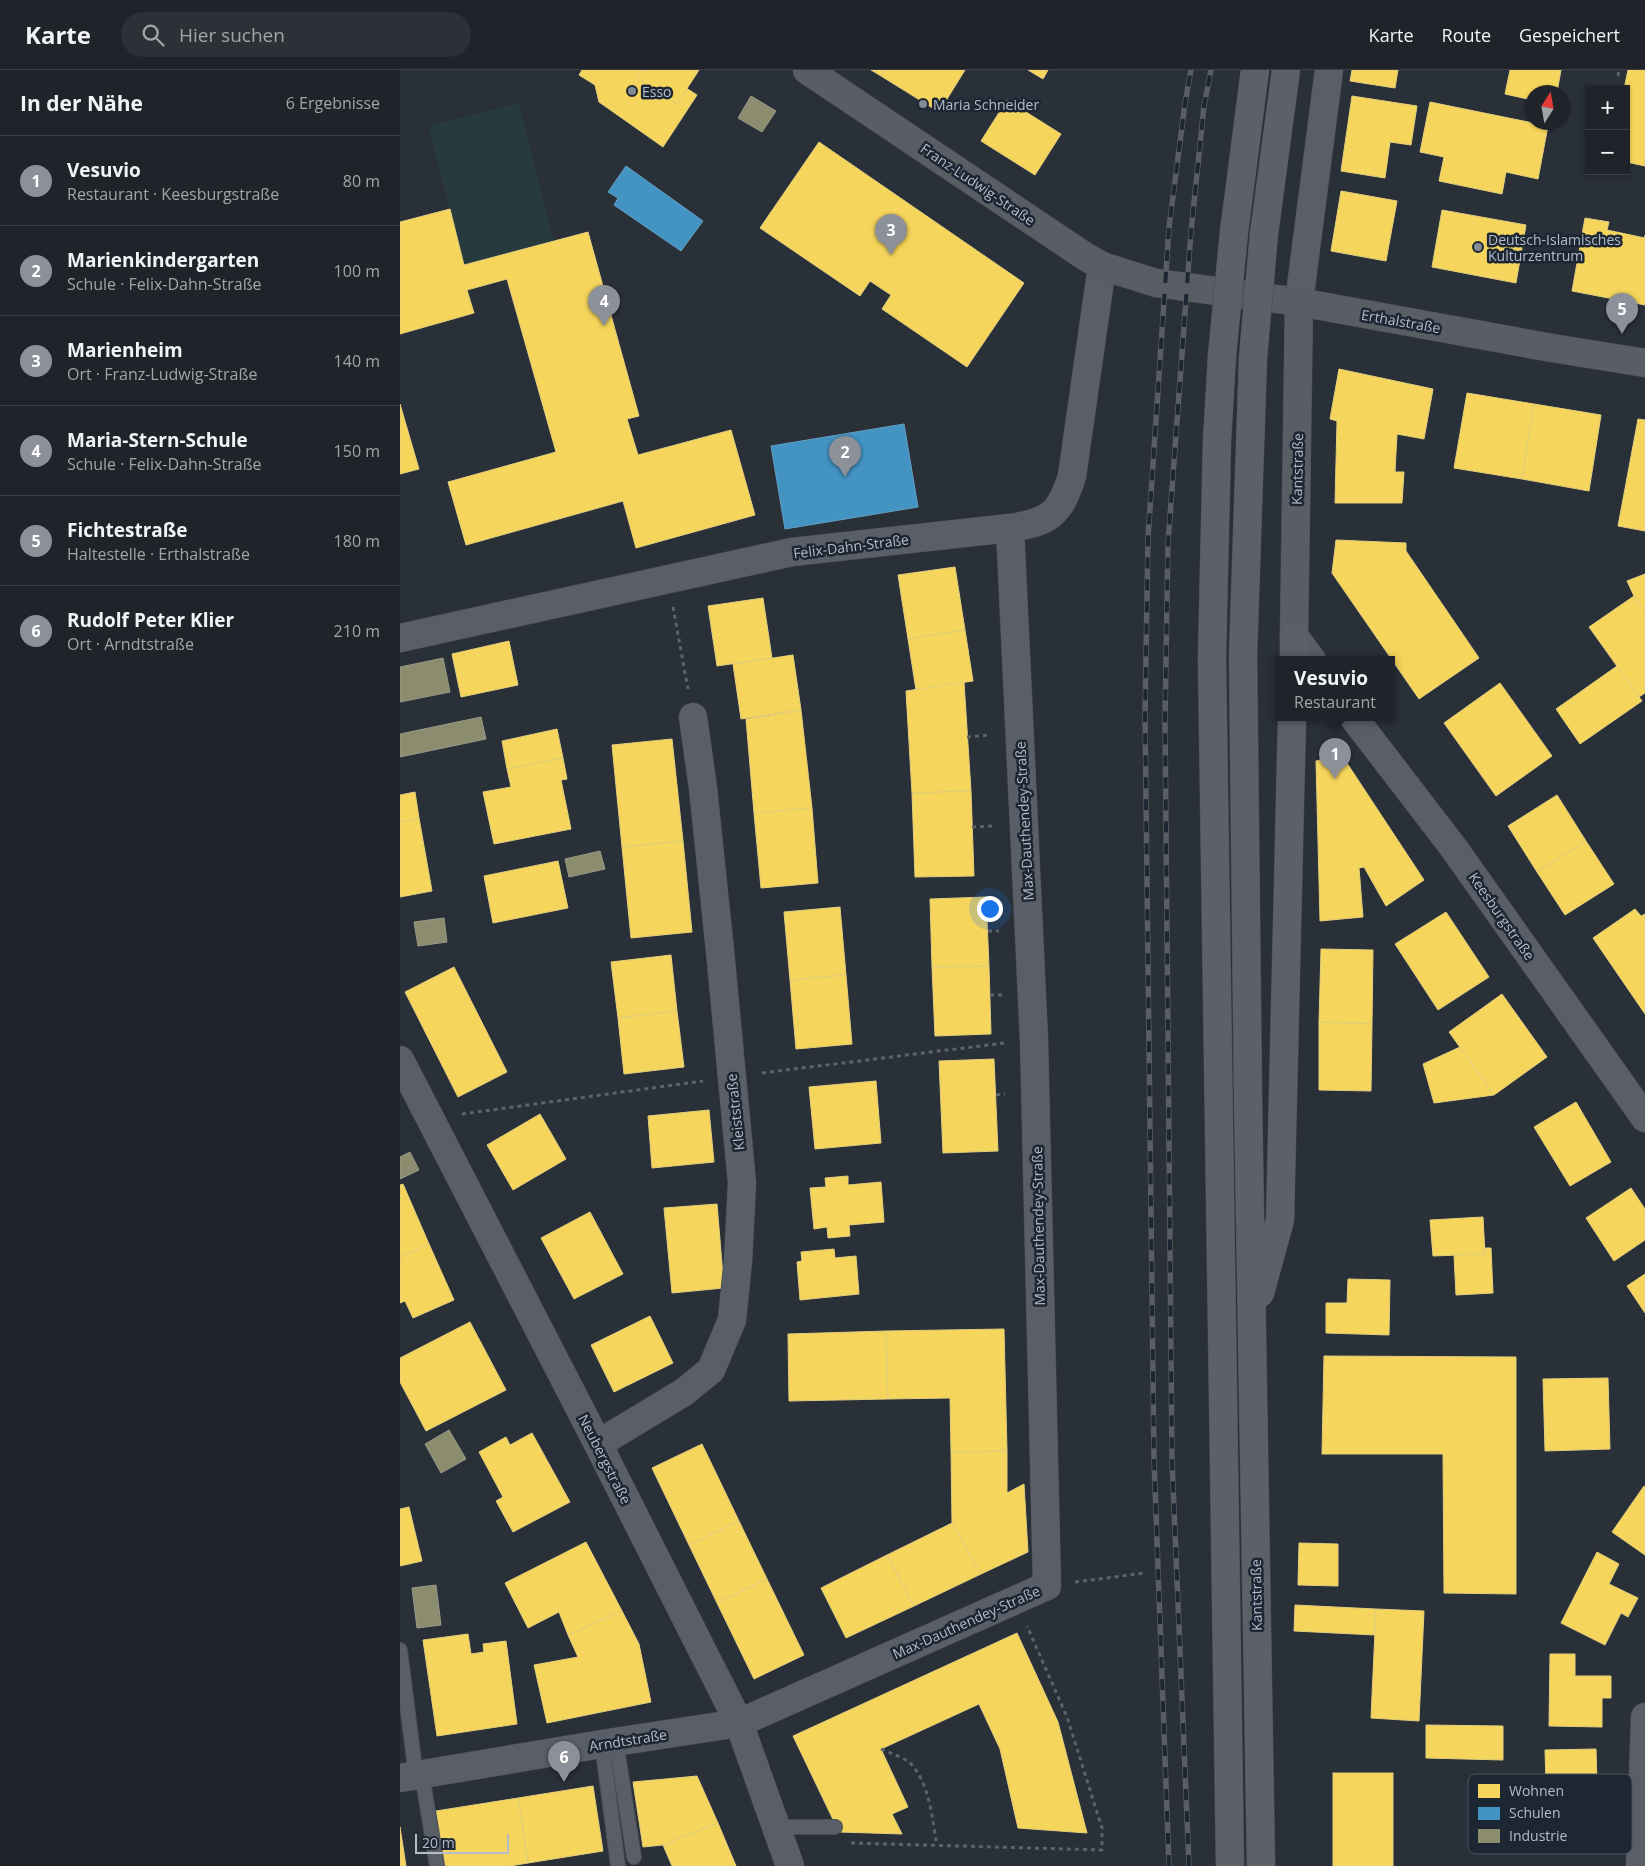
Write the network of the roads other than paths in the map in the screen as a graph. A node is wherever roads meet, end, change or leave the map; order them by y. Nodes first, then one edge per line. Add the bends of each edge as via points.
1 (807, 70) edge
2 (1255, 70) edge
3 (1286, 70) edge
4 (1329, 70) edge
5 (1102, 266) junction
6 (1156, 283) joint
7 (1299, 302) junction
8 (1645, 363) edge
9 (1010, 528) junction
10 (400, 638) edge
11 (1294, 648) edge
12 (1306, 656) edge
13 (693, 717) road end
14 (1292, 721) edge
15 (1356, 721) edge
16 (400, 1060) edge
17 (1645, 1118) edge
18 (1252, 1323) junction
19 (598, 1444) junction
20 (400, 1650) edge
21 (1645, 1717) edge
22 (739, 1723) junction
23 (609, 1743) junction
24 (413, 1776) edge
25 (776, 1827) junction
26 (835, 1828) dead end
27 (634, 1858) dead end
28 (437, 1866) edge
29 (618, 1866) edge
30 (790, 1866) edge
31 (1230, 1866) edge
32 (1261, 1866) edge
33 (1640, 1866) edge

1 - 5 street, Franz-Ludwig-Straße
2 - 31 main road, bridge via 1222,356 1212,658
3 - 18 main road, Kantstraße, bridge via 1264,234 1253,358 1243,656
4 - 7 street
5 - 6 street, Franz-Ludwig-Straße
5 - 9 street, Felix-Dahn-Straße via 1072,476 1066,494 1046,518 1035,524
6 - 7 street, Erthalstraße
7 - 8 street, Erthalstraße
7 - 11 street, Kantstraße
9 - 10 street, Felix-Dahn-Straße via 792,552
9 - 22 street, Max-Dauthendey-Straße via 1034,1040 1047,1586
11 - 12 street
13 - 19 street, Kleiststraße via 703,788 742,1183 732,1320 711,1370 684,1392
14 - 18 main road via 1280,1220
15 - 17 street, Keesburgstraße via 1453,847
16 - 19 street, Neubergstraße
18 - 32 main road, Kantstraße
19 - 22 street, Neubergstraße
20 - 24 lane
21 - 33 street
22 - 23 street, Arndtstraße
22 - 25 street, Neubergstraße
23 - 24 street, Arndtstraße
23 - 27 lane
23 - 29 lane
24 - 28 lane
25 - 26 lane
25 - 30 street, Neubergstraße

